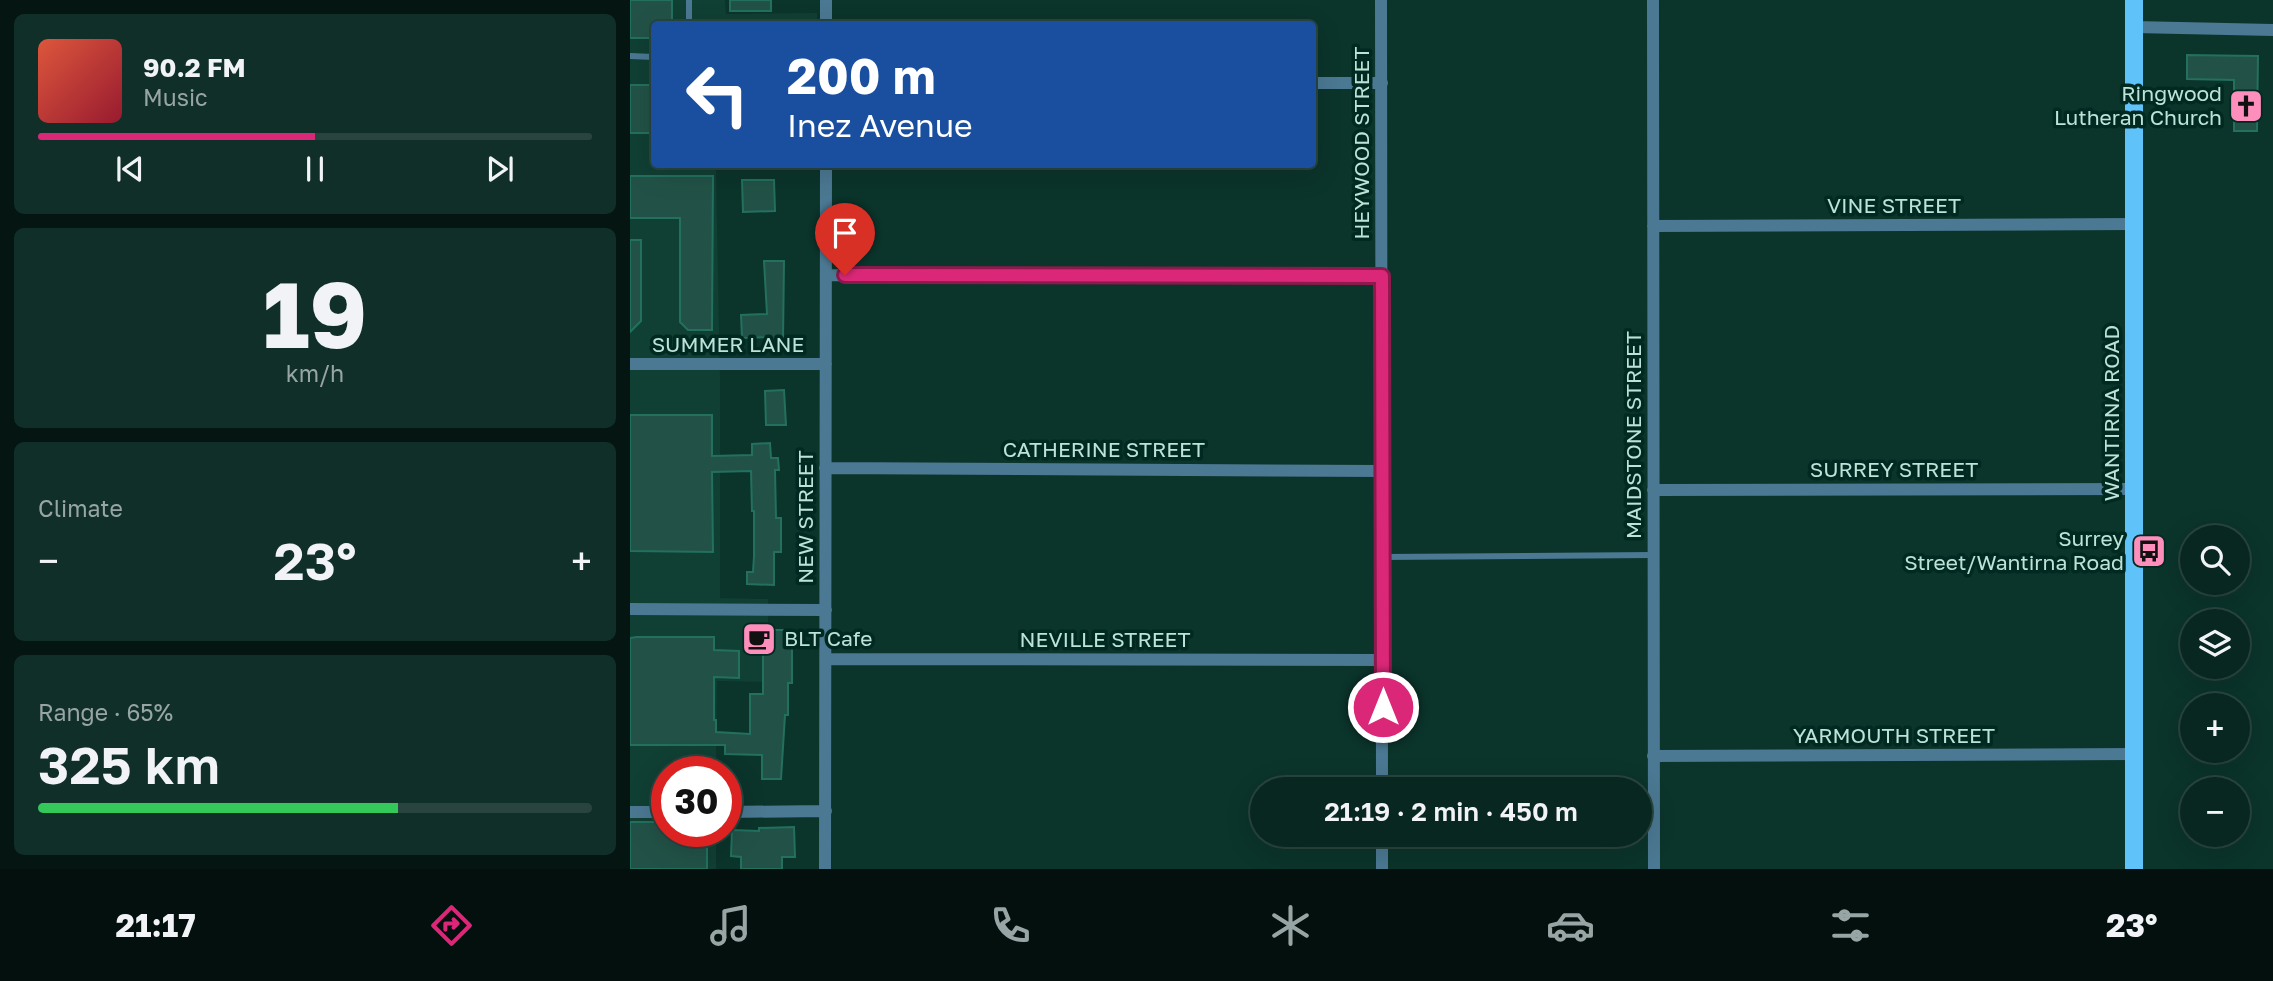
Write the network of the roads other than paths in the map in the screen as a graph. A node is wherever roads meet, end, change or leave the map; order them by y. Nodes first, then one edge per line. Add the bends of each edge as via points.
1 (689, 0) edge
2 (826, 0) edge
3 (1381, 0) edge
4 (1653, 0) edge
5 (2134, 0) edge
6 (689, 21) edge
7 (826, 21) edge
8 (2134, 27) junction
9 (2273, 30) edge
10 (630, 57) edge
11 (651, 57) edge
12 (1316, 83) edge
13 (1382, 83) junction
14 (826, 168) edge
15 (2135, 224) junction
16 (1653, 226) junction
17 (826, 275) junction
18 (1382, 276) junction
19 (630, 364) edge
20 (826, 364) junction
21 (825, 468) junction
22 (1382, 471) junction
23 (2134, 489) junction
24 (1653, 490) junction
25 (1653, 555) junction
26 (1382, 557) junction
27 (630, 609) edge
28 (826, 610) junction
29 (826, 659) junction
30 (1383, 660) junction
31 (2135, 754) junction
32 (1653, 756) junction
33 (1382, 777) edge
34 (826, 811) junction
35 (630, 812) edge
36 (651, 812) edge
37 (742, 812) edge
38 (1382, 847) edge
39 (825, 869) edge
40 (1382, 869) edge
41 (1654, 869) edge
42 (2134, 869) edge

1 - 6 lane
2 - 7 street
3 - 13 street, HEYWOOD STREET
4 - 16 street, MAIDSTONE STREET
5 - 8 main road, WANTIRNA ROAD
8 - 9 street
8 - 15 main road, WANTIRNA ROAD
10 - 11 lane
12 - 13 street
13 - 18 street, HEYWOOD STREET
14 - 17 street, NEW STREET
15 - 16 street, VINE STREET
15 - 23 main road, WANTIRNA ROAD
16 - 24 street, MAIDSTONE STREET
17 - 18 street
17 - 20 street, NEW STREET
18 - 22 street, HEYWOOD STREET
19 - 20 street, SUMMER LANE
20 - 21 street, NEW STREET
21 - 22 street, CATHERINE STREET
21 - 28 street, NEW STREET
22 - 26 street, HEYWOOD STREET
23 - 24 street, SURREY STREET
23 - 31 main road, WANTIRNA ROAD
24 - 25 street, MAIDSTONE STREET
25 - 26 lane
25 - 32 street, MAIDSTONE STREET
26 - 30 street, HEYWOOD STREET
27 - 28 street
28 - 29 street, NEW STREET
29 - 30 street, NEVILLE STREET
29 - 34 street, NEW STREET
30 - 33 street, HEYWOOD STREET
31 - 32 street, YARMOUTH STREET
31 - 42 main road, WANTIRNA ROAD
32 - 41 street, MAIDSTONE STREET
34 - 37 street
34 - 39 street, NEW STREET
35 - 36 street
38 - 40 street

